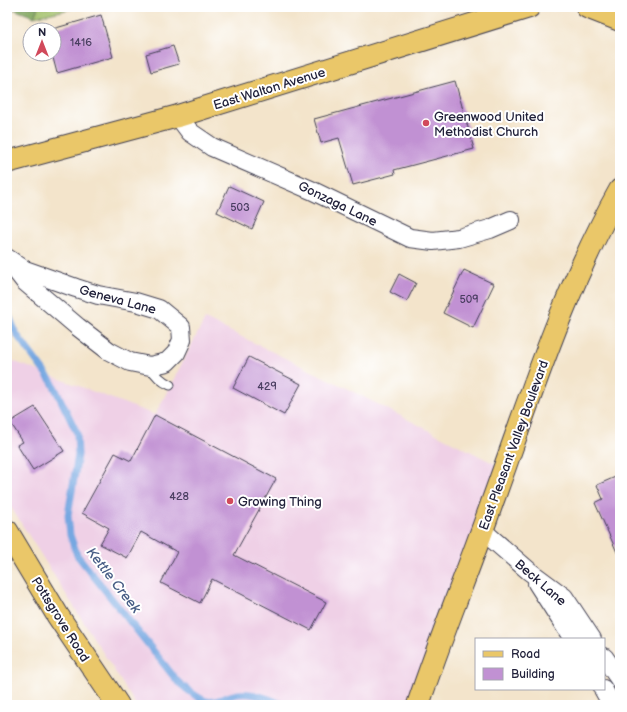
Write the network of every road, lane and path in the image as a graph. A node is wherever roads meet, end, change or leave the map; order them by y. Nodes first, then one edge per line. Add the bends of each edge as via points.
1 (587, 7) edge
2 (532, 8) edge
3 (620, 20) edge
4 (178, 116) junction
5 (7, 162) edge
6 (620, 190) edge
7 (512, 220) dead end
8 (7, 258) edge
9 (150, 366) junction
10 (170, 386) dead end
11 (7, 531) edge
12 (483, 531) junction
13 (529, 571) junction
14 (572, 638) edge
15 (591, 638) edge
16 (605, 658) edge
17 (620, 680) edge
18 (604, 690) edge
19 (118, 705) edge
20 (418, 705) edge
21 (612, 705) edge

1 - 3 main road
2 - 4 main road, East Walton Avenue
4 - 5 main road, East Walton Avenue
4 - 7 street, Gonzaga Lane via 190,132 212,147 311,190 410,238 433,241 459,238
6 - 12 main road, East Pleasant Valley Boulevard via 600,224 558,320
8 - 9 street, Geneva Lane via 25,282 109,351 130,362
8 - 9 street, Geneva Lane via 25,270 76,288 136,302 166,313 181,327 182,340 176,353 167,362
9 - 10 lane via 155,374
11 - 19 main road, Pottsgrove Road via 58,616
12 - 13 street, Beck Lane
12 - 20 main road, East Pleasant Valley Boulevard
13 - 14 street
13 - 15 street, Beck Lane via 564,597
16 - 17 street
18 - 21 street

